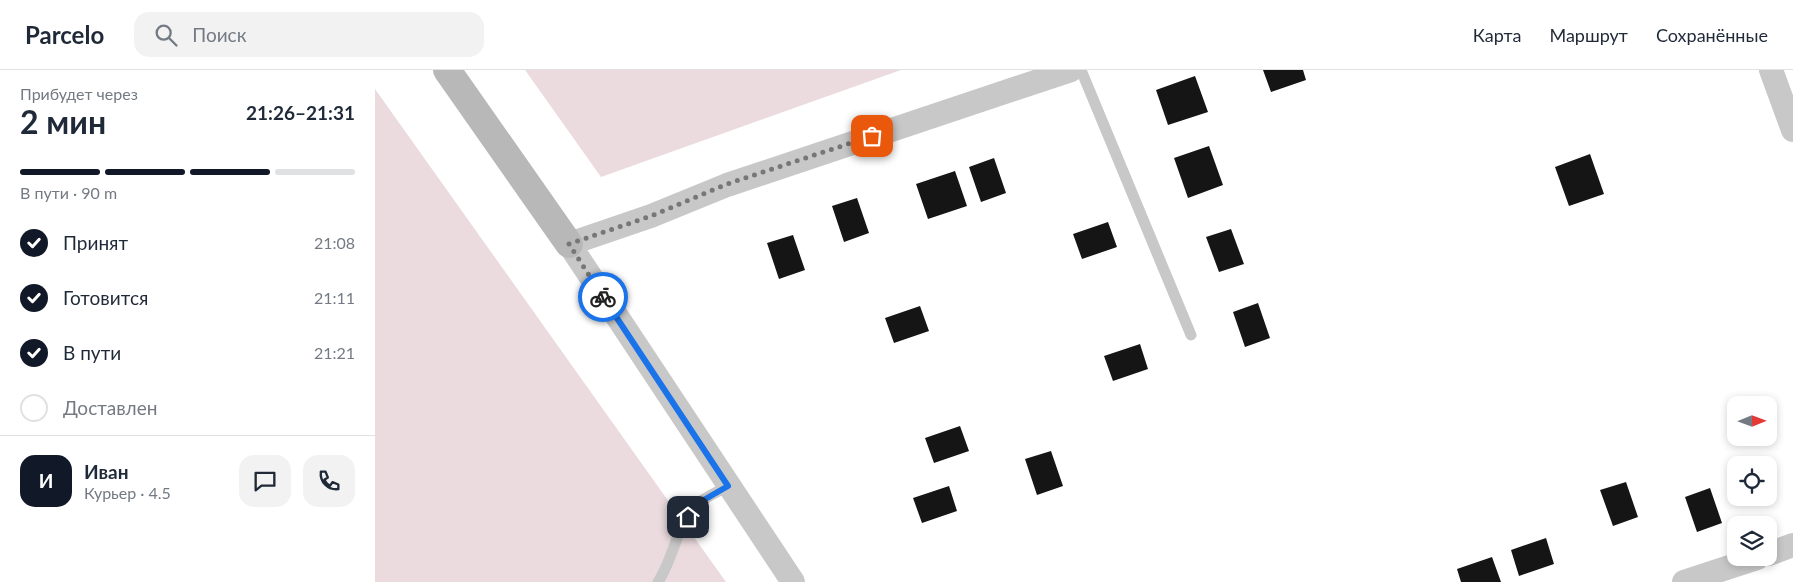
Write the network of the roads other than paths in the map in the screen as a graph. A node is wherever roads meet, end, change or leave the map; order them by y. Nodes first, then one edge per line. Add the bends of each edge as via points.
1 (447, 70) edge
2 (1071, 70) edge
3 (1081, 70) edge
4 (1771, 70) edge
5 (1793, 130) edge
6 (569, 244) junction
7 (1191, 335) dead end
8 (728, 486) junction
9 (1793, 546) edge
10 (1777, 551) edge
11 (1732, 566) edge
12 (657, 582) edge
13 (793, 582) edge
14 (1683, 582) edge

1 - 6 street
2 - 6 street via 727,184 651,216
3 - 7 lane
4 - 5 street
6 - 8 street
8 - 12 lane via 695,505
8 - 13 street
9 - 10 street
11 - 14 street

